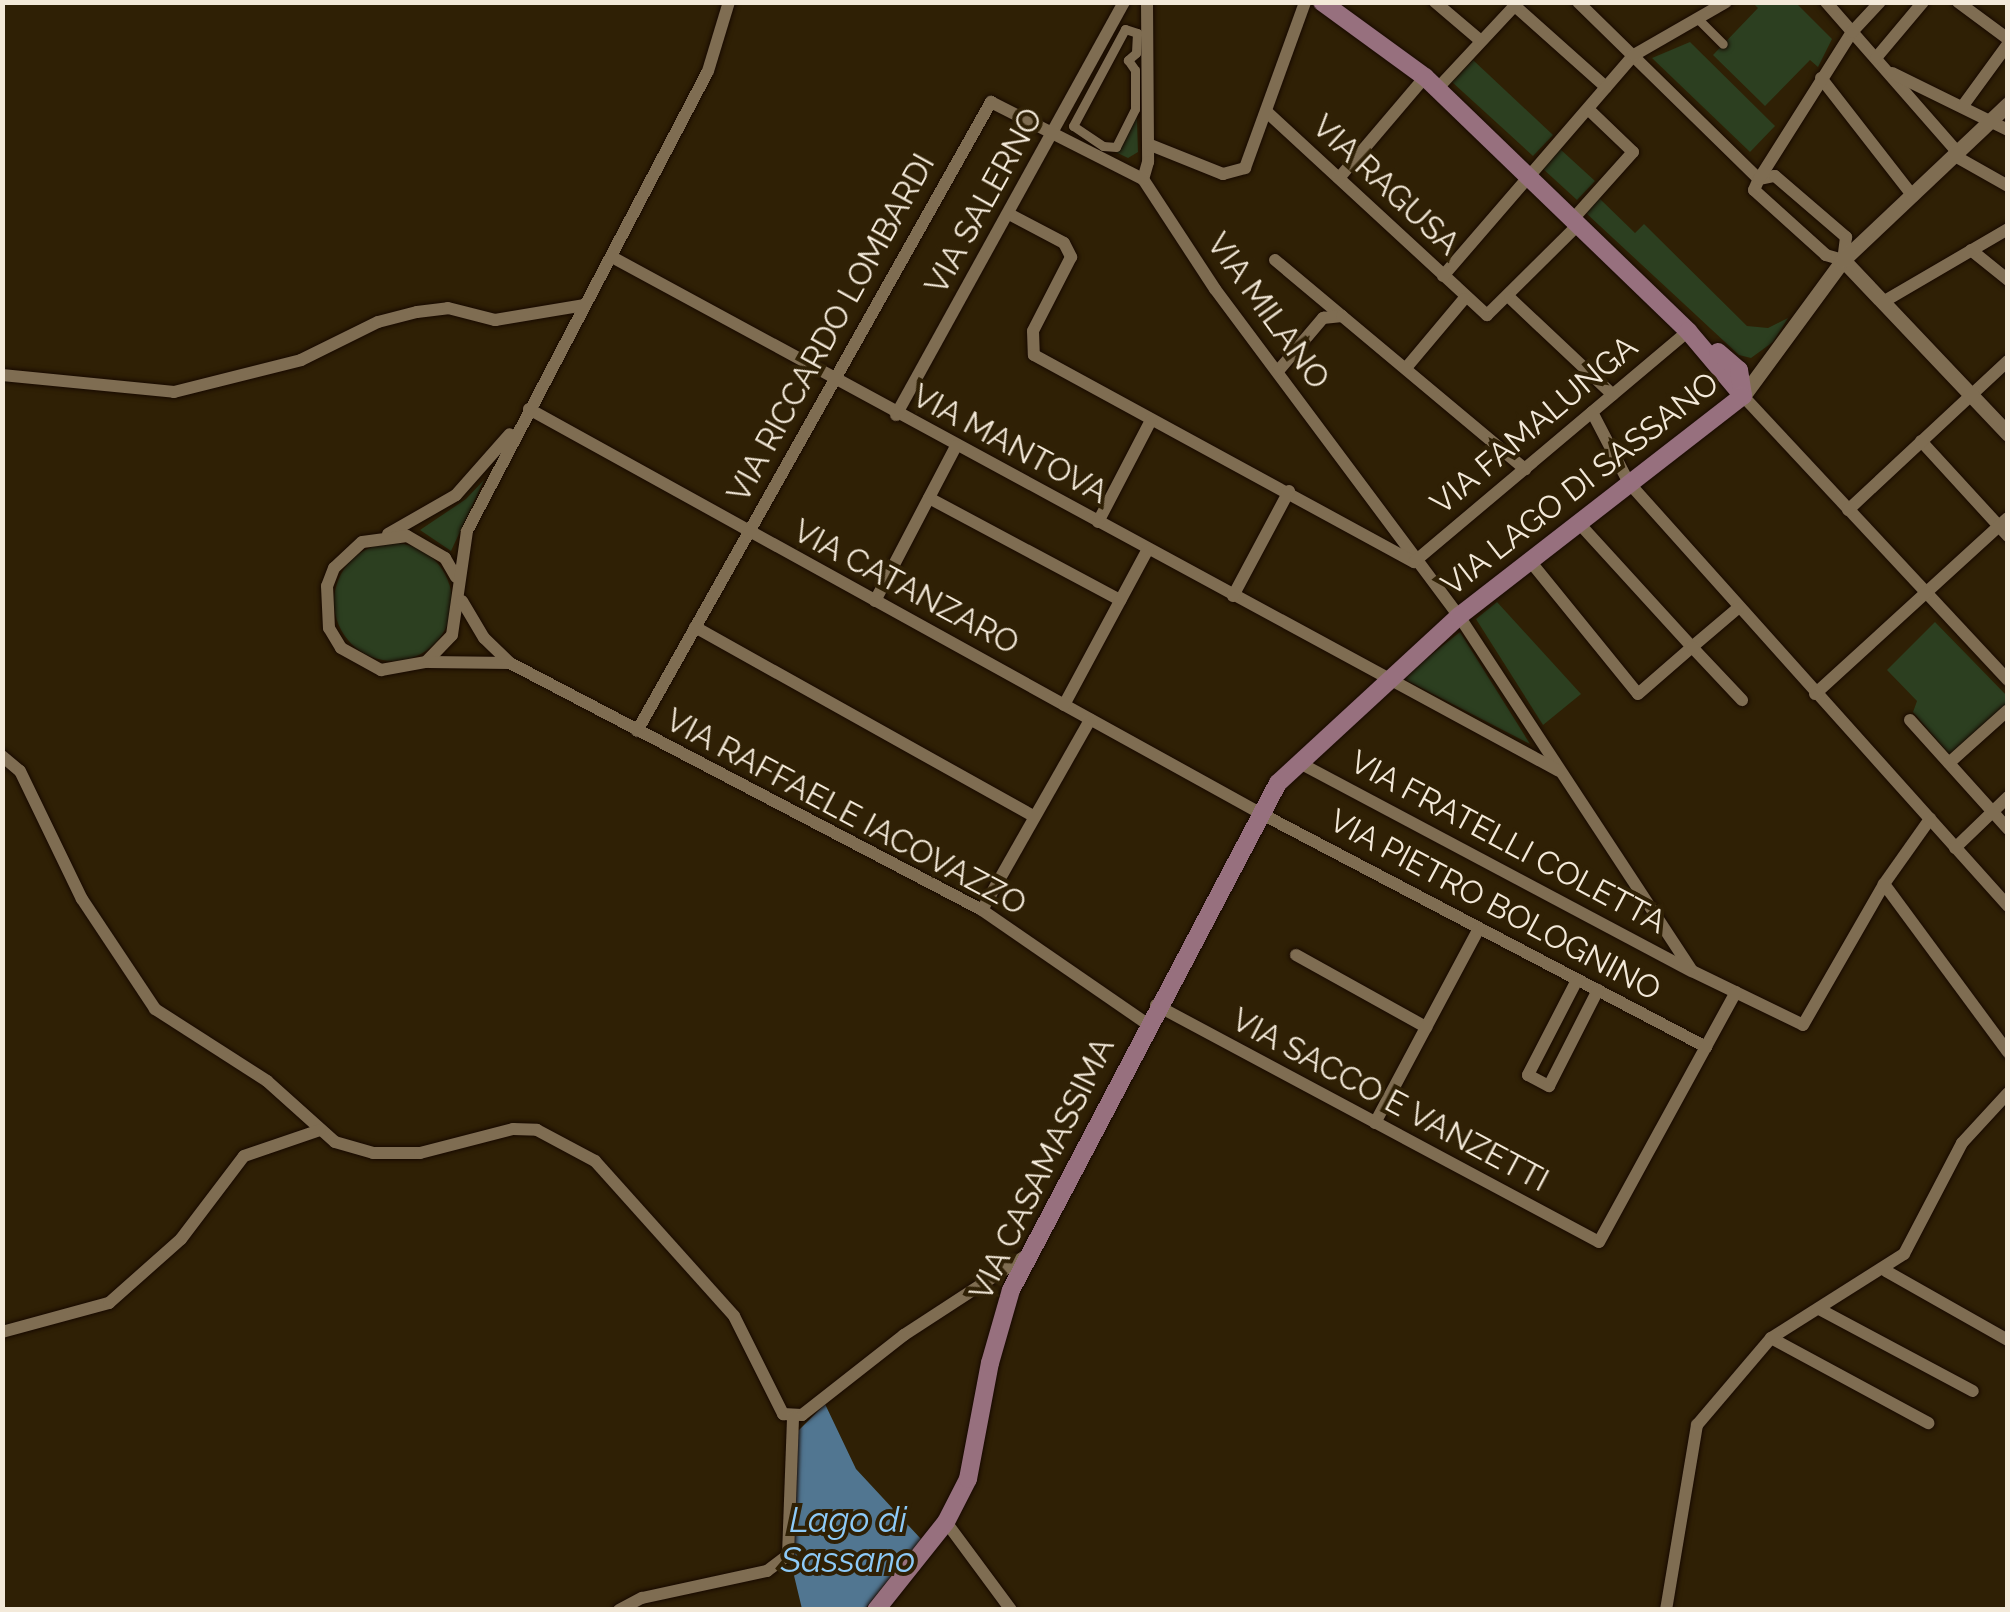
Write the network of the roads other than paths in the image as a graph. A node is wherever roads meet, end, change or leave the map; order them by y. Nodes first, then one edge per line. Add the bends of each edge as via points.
1 (729, 2) edge
2 (1305, 2) edge
3 (1322, 2) edge
4 (1434, 2) edge
5 (1578, 2) edge
6 (1726, 2) edge
7 (1826, 2) edge
8 (1880, 2) edge
9 (1923, 2) edge
10 (1958, 2) edge
11 (1517, 4) edge
12 (1146, 6) edge
13 (1122, 8) edge
14 (1698, 19) junction
15 (1852, 32) junction
16 (1481, 42) junction
17 (2008, 42) edge
18 (1723, 44) dead end
19 (1634, 55) junction
20 (1881, 64) junction
21 (1821, 78) junction
22 (1431, 84) junction
23 (1606, 87) junction
24 (2008, 104) edge
25 (1962, 107) junction
26 (1588, 109) junction
27 (1268, 113) junction
28 (1991, 120) junction
29 (2008, 130) edge
30 (1053, 134) junction
31 (1148, 144) junction
32 (1116, 146) joint
33 (1956, 154) junction
34 (1528, 176) junction
35 (1142, 178) junction
36 (1339, 178) junction
37 (1759, 179) junction
38 (2008, 186) edge
39 (1913, 196) junction
40 (1009, 214) junction
41 (1576, 221) junction
42 (2008, 229) edge
43 (1971, 250) junction
44 (612, 257) junction
45 (1275, 260) dead end
46 (1843, 260) junction
47 (1443, 276) junction
48 (2008, 280) edge
49 (1510, 298) junction
50 (1464, 299) junction
51 (1884, 302) junction
52 (585, 306) junction
53 (1342, 316) junction
54 (1688, 330) junction
55 (2007, 361) edge
56 (1770, 362) junction
57 (1406, 368) junction
58 (1739, 370) junction
59 (1278, 371) junction
60 (2, 375) edge
61 (831, 380) junction
62 (1613, 394) junction
63 (1972, 394) junction
64 (1744, 396) junction
65 (530, 408) junction
66 (1592, 412) junction
67 (896, 415) junction
68 (1151, 420) junction
69 (2008, 434) edge
70 (1921, 441) junction
71 (956, 446) junction
72 (1524, 469) junction
73 (1628, 484) junction
74 (1289, 491) junction
75 (928, 498) junction
76 (1848, 510) junction
77 (1098, 522) junction
78 (1578, 522) junction
79 (2005, 527) edge
80 (747, 533) junction
81 (386, 535) junction
82 (1148, 549) junction
83 (1530, 561) junction
84 (1414, 562) junction
85 (456, 577) junction
86 (1924, 595) junction
87 (1234, 596) junction
88 (461, 599) junction
89 (1120, 600) junction
90 (875, 601) junction
91 (1738, 608) junction
92 (1459, 616) junction
93 (696, 628) junction
94 (1692, 647) junction
95 (426, 662) junction
96 (510, 663) junction
97 (1385, 678) junction
98 (2008, 680) edge
99 (1815, 694) junction
100 (1742, 700) dead end
101 (1064, 705) junction
102 (2008, 710) edge
103 (1090, 720) junction
104 (1910, 720) dead end
105 (637, 730) junction
106 (2, 756) edge
107 (1298, 762) junction
108 (1949, 763) junction
109 (1560, 772) junction
110 (2008, 796) edge
111 (1258, 812) junction
112 (1992, 812) junction
113 (1035, 817) junction
114 (1930, 819) junction
115 (2008, 829) edge
116 (1956, 848) junction
117 (1884, 884) junction
118 (2008, 906) edge
119 (982, 910) junction
120 (1479, 928) junction
121 (1296, 955) dead end
122 (1692, 972) junction
123 (1578, 980) junction
124 (1598, 990) junction
125 (1736, 992) junction
126 (1156, 1005) junction
127 (1147, 1024) junction
128 (1426, 1027) junction
129 (1706, 1047) junction
130 (2008, 1052) edge
131 (2008, 1093) edge
132 (1376, 1123) junction
133 (316, 1126) junction
134 (1033, 1251) junction
135 (1886, 1271) junction
136 (1821, 1310) junction
137 (2, 1332) edge
138 (1770, 1338) junction
139 (2008, 1340) edge
140 (1973, 1391) dead end
141 (792, 1417) junction
142 (1928, 1423) dead end
143 (946, 1522) junction
144 (619, 1610) edge
145 (876, 1610) edge
146 (1011, 1610) edge
147 (1666, 1610) edge

1 - 44 street via 708,70
2 - 27 street
3 - 22 main road
4 - 16 street
5 - 19 street
6 - 14 street
7 - 15 street
8 - 15 street
9 - 20 street
10 - 17 street
11 - 16 street
11 - 23 street
12 - 13 street
12 - 31 street
13 - 30 street, VIA SALERNO
14 - 18 street
14 - 19 street
15 - 20 street
15 - 21 street
16 - 22 street
17 - 25 street
19 - 23 street
19 - 37 street
20 - 25 street
20 - 33 street
21 - 37 street
21 - 39 street
22 - 34 main road
22 - 36 street
23 - 26 street
24 - 28 street, VIA LAGO DI SASSANO
25 - 28 street
26 - 34 street
26 - 41 street via 1633,152
27 - 31 street via 1245,168 1234,173
27 - 36 street, VIA RAGUSA
28 - 29 street
28 - 33 street, VIA LAGO DI SASSANO
30 - 35 street, VIA RICCARDO LOMBARDI
30 - 40 street, VIA SALERNO
30 - 61 street, VIA RICCARDO LOMBARDI via 991,102
31 - 35 street
32 - 32 street via 1135,109 1135,70 1128,60 1136,52 1137,33 1125,29 1073,126 1103,146
33 - 38 street
33 - 39 street, VIA LAGO DI SASSANO
34 - 41 main road
34 - 47 street
35 - 59 street, VIA MILANO
36 - 47 street, VIA RAGUSA
37 - 46 street via 1754,190 1826,256
37 - 46 street via 1775,176 1846,237
39 - 46 street, VIA LAGO DI SASSANO
40 - 67 street, VIA SALERNO
40 - 68 street via 1064,242 1072,258 1033,331 1034,355
41 - 49 street
41 - 54 main road
42 - 43 street
43 - 48 street
43 - 51 street
44 - 52 street
44 - 61 street, VIA MANTOVA
45 - 53 street
46 - 51 street
46 - 56 street, VIA LAGO DI SASSANO
47 - 50 street, VIA RAGUSA
49 - 50 street via 1487,315
49 - 62 street
50 - 57 street
51 - 63 street
52 - 60 street via 495,320 448,308 416,312 366,326 301,360 174,392
52 - 65 street
53 - 57 street
53 - 59 street via 1323,318
54 - 58 main road
54 - 62 street, VIA FAMALUNGA
54 - 64 main road
55 - 63 street
56 - 58 street
56 - 64 street, VIA LAGO DI SASSANO
57 - 72 street
58 - 64 main road
59 - 84 street, VIA MILANO
61 - 67 street, VIA MANTOVA
61 - 80 street, VIA RICCARDO LOMBARDI
62 - 66 street, VIA FAMALUNGA
63 - 69 street
63 - 70 street
64 - 73 main road, VIA LAGO DI SASSANO
64 - 76 street
65 - 80 street, VIA CATANZARO
65 - 81 street via 456,495
65 - 85 street via 466,531
66 - 72 street, VIA FAMALUNGA
66 - 73 street
67 - 71 street, VIA MANTOVA
68 - 74 street
68 - 77 street
70 - 76 street
70 - 79 street
71 - 75 street
71 - 77 street, VIA MANTOVA
72 - 84 street, VIA FAMALUNGA
73 - 78 main road, VIA LAGO DI SASSANO
73 - 91 street
74 - 84 street
74 - 87 street
75 - 89 street
75 - 90 street
76 - 86 street
77 - 82 street, VIA MANTOVA
78 - 83 main road, VIA LAGO DI SASSANO
78 - 94 street
79 - 86 street
80 - 90 street, VIA CATANZARO
80 - 93 street, VIA RICCARDO LOMBARDI
81 - 85 street via 428,544
81 - 95 street via 362,542 334,568 324,605 329,628 341,648 381,670
82 - 87 street, VIA MANTOVA
82 - 89 street
83 - 92 main road, VIA LAGO DI SASSANO
83 - 94 street via 1638,694
84 - 92 street, VIA MILANO
85 - 88 street
86 - 98 street
86 - 99 street
87 - 97 street, VIA MANTOVA
88 - 95 street via 452,635
88 - 96 street via 484,638
89 - 101 street
90 - 101 street, VIA CATANZARO
91 - 94 street
91 - 99 street
92 - 97 main road, VIA LAGO DI SASSANO
92 - 109 street, VIA MILANO
93 - 105 street, VIA RICCARDO LOMBARDI
93 - 113 street
94 - 100 street
95 - 96 street
96 - 105 street, VIA RAFFAELE IACOVAZZO
97 - 107 main road, VIA LAGO DI SASSANO
97 - 109 street, VIA MANTOVA
99 - 114 street
101 - 103 street, VIA CATANZARO
102 - 108 street
103 - 111 street, VIA CATANZARO
103 - 113 street
104 - 108 street
105 - 119 street, VIA RAFFAELE IACOVAZZO
106 - 133 street via 20,771 82,899 143,999 267,1081
107 - 111 main road, VIA LAGO DI SASSANO
107 - 122 street, VIA FRATELLI COLETTA
108 - 112 street
109 - 122 street, VIA MILANO
110 - 112 street
111 - 120 street, VIA PIETRO BOLOGNINO
111 - 126 main road, VIA CASAMASSIMA
112 - 115 street
112 - 116 street
113 - 119 street
114 - 116 street
114 - 117 street
116 - 118 street
117 - 125 street, VIA FRATELLI COLETTA via 1803,1025
117 - 130 street
119 - 127 street, VIA RAFFAELE IACOVAZZO
120 - 123 street, VIA PIETRO BOLOGNINO
120 - 128 street
121 - 128 street
122 - 125 street, VIA FRATELLI COLETTA
123 - 124 street, VIA PIETRO BOLOGNINO
123 - 124 street via 1528,1075 1549,1086
124 - 129 street, VIA PIETRO BOLOGNINO
125 - 129 street
126 - 127 main road, VIA CASAMASSIMA
126 - 132 street, VIA SACCO E VANZETTI
127 - 134 main road, VIA CASAMASSIMA
128 - 132 street
129 - 132 street, VIA SACCO E VANZETTI via 1598,1242
131 - 135 street via 1962,1143 1919,1232
133 - 137 street via 244,1156 181,1239 109,1303
133 - 141 street via 372,1153 420,1153 513,1129 537,1130 595,1161 734,1316 759,1357 774,1404
134 - 141 street
134 - 143 main road, VIA CASAMASSIMA via 999,1324 968,1480
135 - 136 street
135 - 139 street
136 - 138 street
136 - 140 street
138 - 142 street
138 - 147 street via 1694,1432
141 - 144 street via 788,1556 767,1571 642,1598
143 - 145 main road, VIA CASAMASSIMA
143 - 146 street

